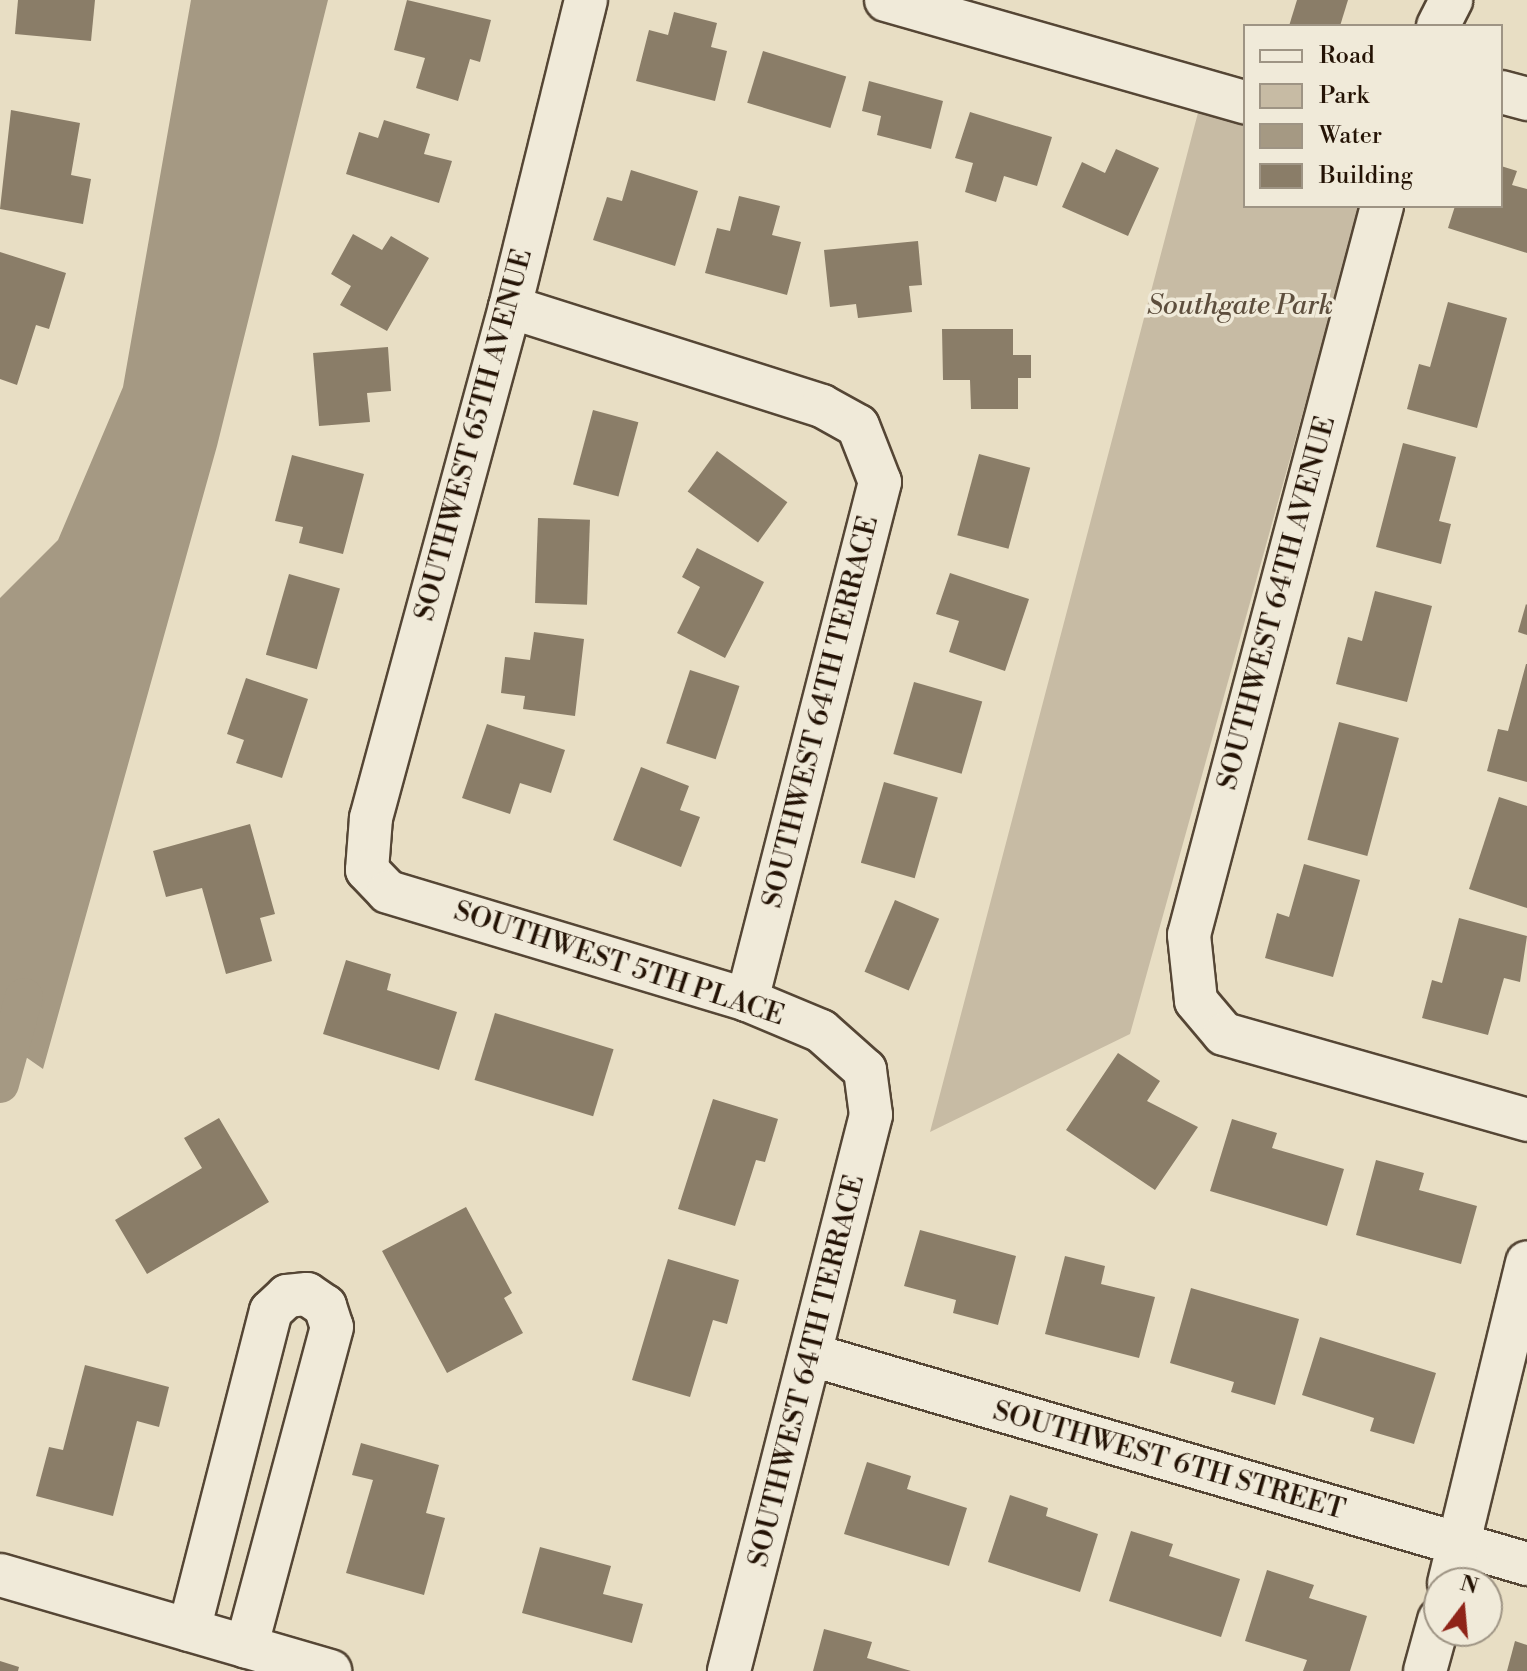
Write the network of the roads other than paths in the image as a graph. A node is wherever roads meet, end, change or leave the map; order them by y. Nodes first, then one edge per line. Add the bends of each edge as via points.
1 (586, 0) edge
2 (886, 0) edge
3 (1451, 0) edge
4 (1002, 16) edge
5 (1439, 24) edge
6 (1503, 93) edge
7 (1527, 99) edge
8 (1243, 101) edge
9 (1381, 208) edge
10 (510, 307) junction
11 (367, 870) joint
12 (747, 1000) junction
13 (865, 1070) joint
14 (1527, 1120) edge
15 (1527, 1262) edge
16 (812, 1355) junction
17 (1527, 1564) edge
18 (1454, 1565) edge
19 (0, 1575) edge
20 (189, 1630) junction
21 (246, 1647) junction
22 (1432, 1647) edge
23 (330, 1671) edge
24 (729, 1671) edge
25 (1425, 1671) edge

1 - 10 street, SOUTHWEST 65TH AVENUE
2 - 4 street
3 - 5 street
4 - 8 street
6 - 7 street
9 - 14 street, SOUTHWEST 64TH AVENUE via 1189,935 1196,1001 1224,1034
10 - 11 street, SOUTHWEST 65TH AVENUE via 371,818
10 - 12 street, SOUTHWEST 64TH TERRACE via 822,406 858,426 880,482
11 - 12 street, SOUTHWEST 5TH PLACE via 388,892
12 - 13 street, SOUTHWEST 5TH PLACE via 821,1031
13 - 16 street, SOUTHWEST 64TH TERRACE via 871,1115
15 - 18 street
16 - 18 street, SOUTHWEST 6TH STREET
16 - 24 street, SOUTHWEST 64TH TERRACE
17 - 18 street, SOUTHWEST 6TH STREET
19 - 20 street
20 - 21 street
20 - 21 street via 271,1311 287,1296 307,1294 325,1306 332,1327
21 - 23 street
22 - 25 street

